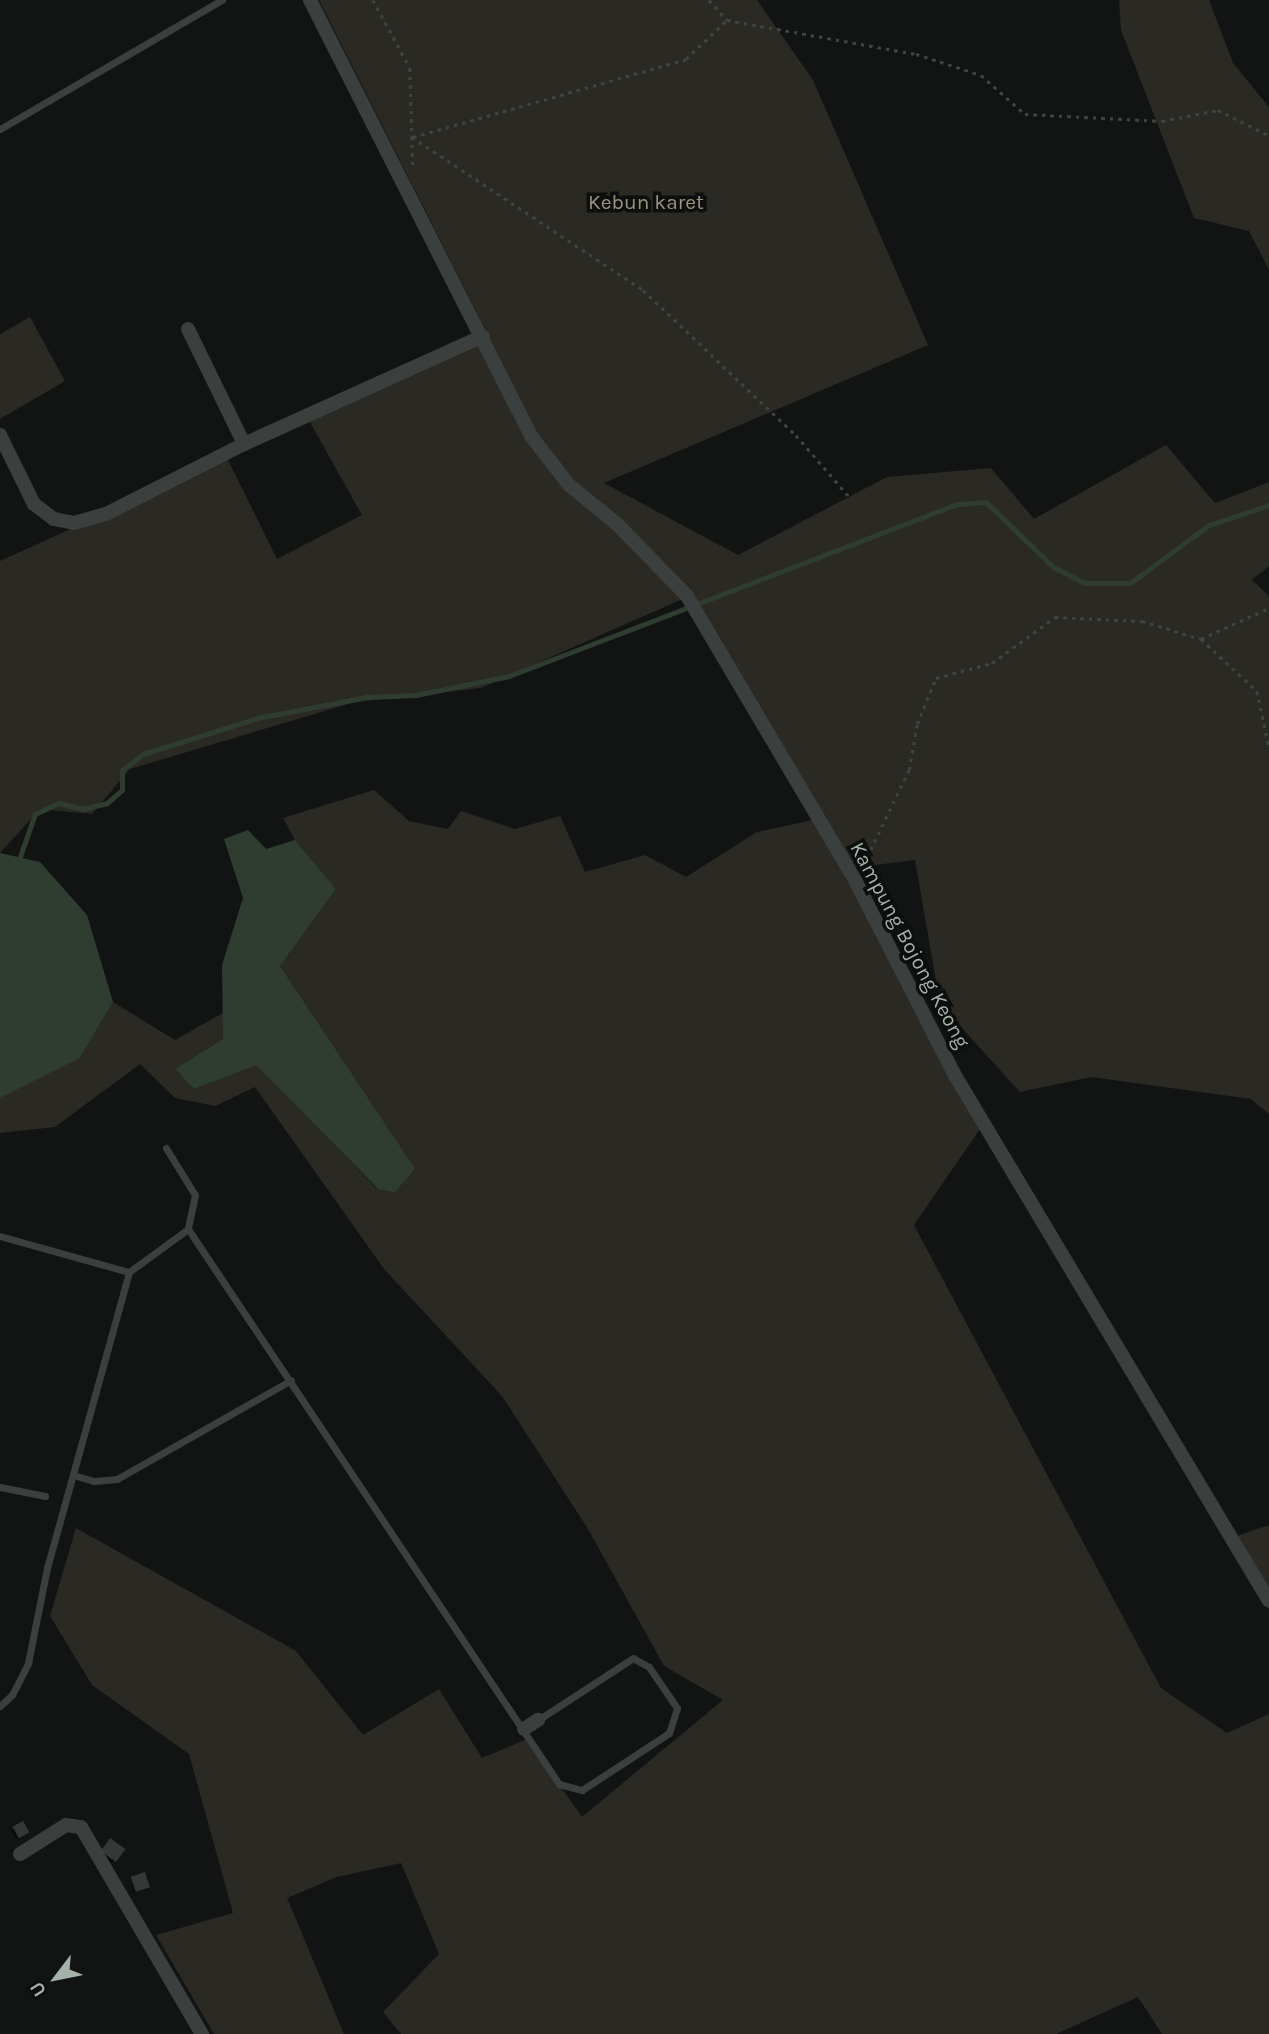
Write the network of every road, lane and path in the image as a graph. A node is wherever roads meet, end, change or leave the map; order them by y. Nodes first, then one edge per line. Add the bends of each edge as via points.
1 (222, 0) edge
2 (310, 0) edge
3 (373, 0) edge
4 (709, 0) edge
5 (727, 20) junction
6 (0, 129) edge
7 (1268, 135) edge
8 (412, 138) junction
9 (413, 177) dead end
10 (188, 329) dead end
11 (483, 336) junction
12 (0, 435) edge
13 (244, 444) junction
14 (851, 499) dead end
15 (1269, 608) edge
16 (1201, 639) junction
17 (1269, 747) edge
18 (855, 880) junction
19 (166, 1148) dead end
20 (188, 1230) junction
21 (0, 1236) edge
22 (129, 1272) junction
23 (291, 1380) junction
24 (73, 1475) junction
25 (0, 1487) edge
26 (45, 1496) dead end
27 (1269, 1601) edge
28 (0, 1706) edge
29 (538, 1720) joint
30 (524, 1729) junction
31 (20, 1854) dead end
32 (202, 2034) edge

1 - 6 lane
2 - 11 street, Kampung Bojong Keong
3 - 8 path via 410,68
4 - 5 path
5 - 7 path via 916,54 981,75 1025,114 1162,121 1218,110
5 - 8 path via 686,59
8 - 9 path
8 - 14 path via 643,290 796,435
10 - 13 street
11 - 13 street
11 - 18 street, Kampung Bojong Keong via 531,436 562,476 687,596
12 - 13 street via 34,504 54,519 74,523 106,514
15 - 16 path
16 - 17 path via 1257,691
16 - 18 path via 1142,621 1055,617 992,663 936,678 917,724 909,770
18 - 27 street, Kampung Bojong Keong via 956,1077
19 - 20 lane via 195,1195
20 - 22 lane
20 - 23 lane
21 - 22 lane
22 - 24 lane
23 - 24 lane via 117,1479
23 - 30 lane
24 - 28 lane via 47,1568 28,1663 12,1695
25 - 26 lane
29 - 30 street
29 - 30 lane via 634,1658 649,1667 677,1708 669,1733 582,1790 559,1784
31 - 32 street via 66,1825 80,1828

